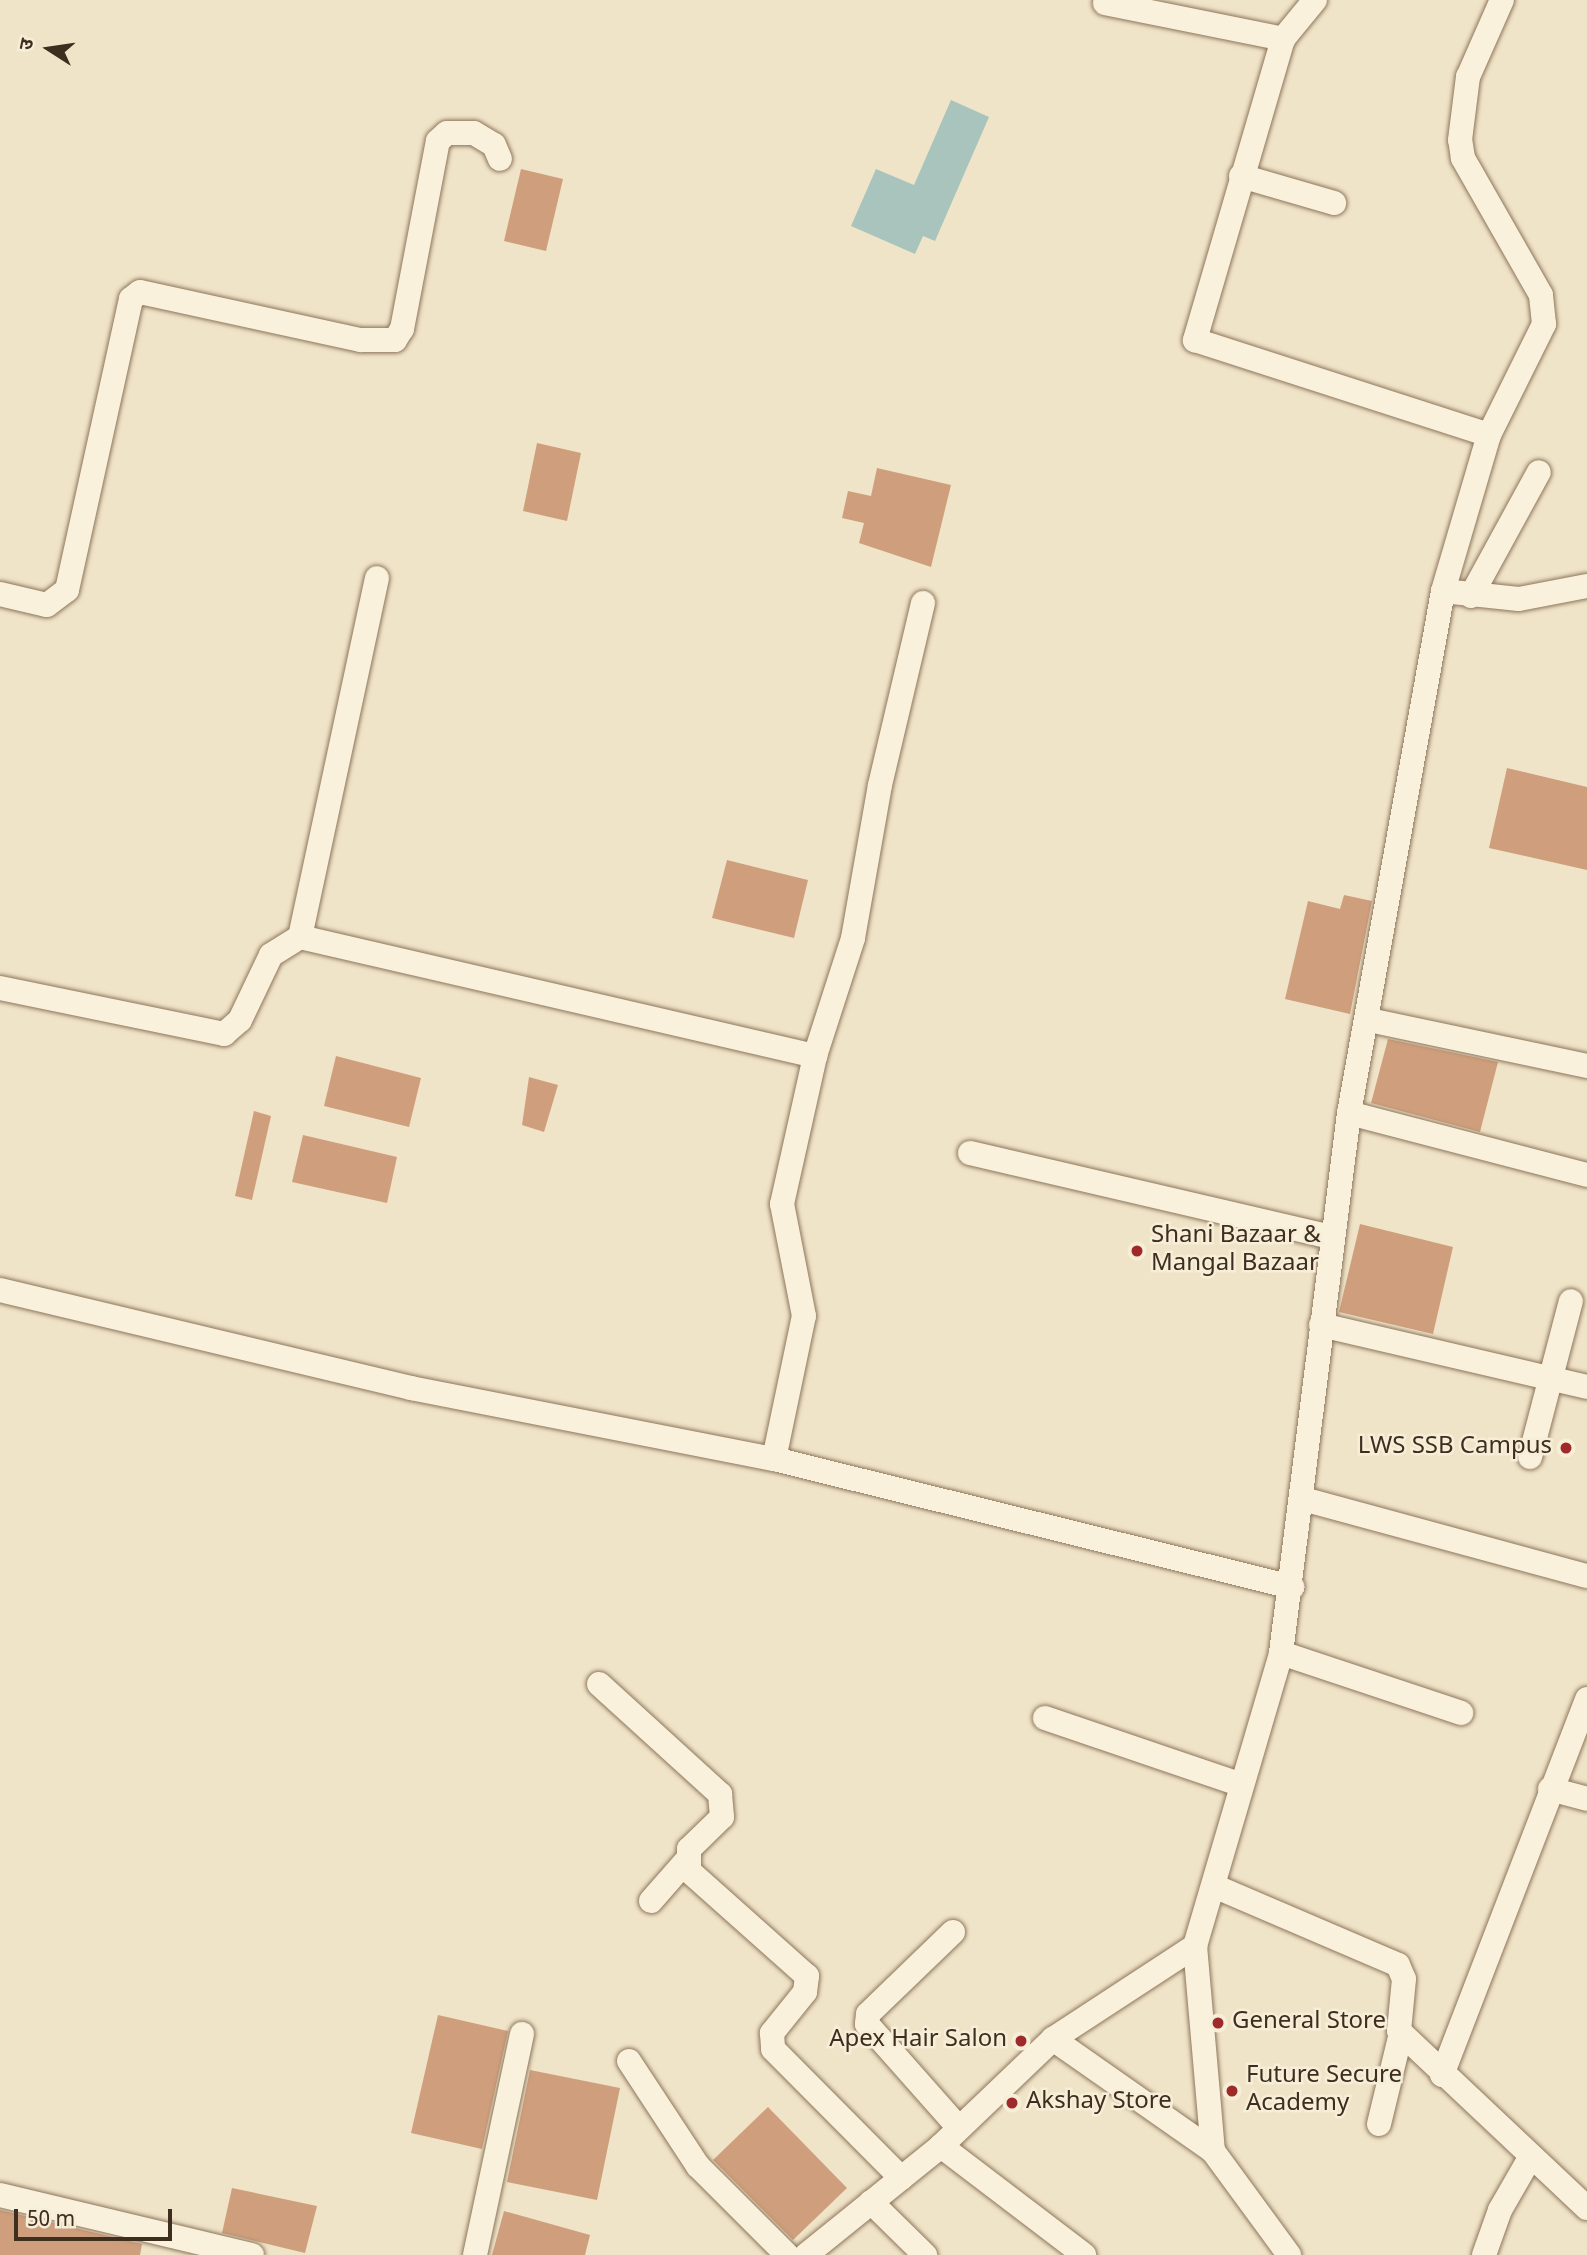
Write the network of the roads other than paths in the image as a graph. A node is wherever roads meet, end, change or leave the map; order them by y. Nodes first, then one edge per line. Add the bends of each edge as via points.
1 (1315, 0) edge
2 (1502, 0) edge
3 (1105, 4) dead end
4 (1283, 39) junction
5 (500, 159) dead end
6 (1241, 176) junction
7 (1334, 203) dead end
8 (1489, 435) junction
9 (1539, 472) dead end
10 (377, 578) dead end
11 (1587, 586) edge
12 (1443, 591) junction
13 (0, 594) edge
14 (1471, 596) junction
15 (923, 603) dead end
16 (300, 937) junction
17 (0, 988) edge
18 (1369, 1020) junction
19 (815, 1056) junction
20 (1587, 1066) edge
21 (1349, 1113) junction
22 (970, 1153) dead end
23 (1587, 1175) edge
24 (1332, 1237) junction
25 (0, 1290) edge
26 (1572, 1301) dead end
27 (1321, 1325) junction
28 (1550, 1378) junction
29 (1587, 1387) edge
30 (1530, 1457) dead end
31 (774, 1459) junction
32 (1303, 1499) junction
33 (1587, 1576) edge
34 (1292, 1587) junction
35 (1281, 1653) junction
36 (599, 1685) dead end
37 (1587, 1699) edge
38 (1461, 1713) dead end
39 (1045, 1718) dead end
40 (1240, 1784) junction
41 (1550, 1789) junction
42 (1587, 1799) edge
43 (686, 1861) junction
44 (1213, 1886) junction
45 (651, 1901) dead end
46 (953, 1932) dead end
47 (1195, 1947) junction
48 (1401, 2033) junction
49 (522, 2034) dead end
50 (1053, 2039) junction
51 (629, 2062) dead end
52 (1442, 2075) junction
53 (1380, 2124) dead end
54 (958, 2128) junction
55 (941, 2146) junction
56 (1213, 2151) junction
57 (1531, 2156) junction
58 (901, 2178) junction
59 (0, 2195) edge
60 (872, 2203) junction
61 (1587, 2208) edge
62 (812, 2253) edge
63 (248, 2254) edge
64 (475, 2255) edge
65 (787, 2255) edge
66 (925, 2255) edge
67 (1084, 2255) edge
68 (1289, 2255) edge
69 (1484, 2255) edge

1 - 4 street
2 - 8 street via 1468,78 1460,140 1545,309 1544,324
3 - 4 street
4 - 6 street
5 - 13 street via 494,145 474,133 447,133 438,141 402,329 395,340 361,340 140,292 131,299 67,590 47,605
6 - 7 street
6 - 8 street via 1195,340
8 - 12 street
9 - 14 street
10 - 16 street
11 - 14 street via 1519,600
12 - 14 street
12 - 18 street
15 - 19 street via 880,785 853,938
16 - 17 street via 271,955 240,1020 224,1034
16 - 19 street
18 - 20 street
18 - 21 street
19 - 31 street via 782,1204 804,1316
21 - 23 street
21 - 24 street
22 - 24 street
24 - 27 street
25 - 31 street via 411,1388
26 - 28 street
27 - 28 street
27 - 32 street
28 - 29 street
28 - 30 street
31 - 34 street
32 - 33 street
32 - 34 street
34 - 35 street
35 - 38 street
35 - 40 street
36 - 43 street via 720,1794 722,1817 689,1849
37 - 41 street
39 - 40 street
40 - 44 street
41 - 42 street
41 - 52 street
43 - 45 street
43 - 58 street via 689,1871 807,1976 805,1992 772,2033 773,2049
44 - 47 street
44 - 48 street via 1398,1965 1405,1979
46 - 54 street via 868,2014 867,2024
47 - 50 street
47 - 56 street
48 - 52 street
48 - 53 street
49 - 64 street
50 - 54 street
50 - 56 street
51 - 65 street via 698,2166
52 - 57 street
54 - 55 street
55 - 58 street
55 - 67 street
56 - 68 street
57 - 61 street
57 - 69 street via 1490,2230
58 - 60 street
59 - 63 street
60 - 62 street
60 - 66 street

